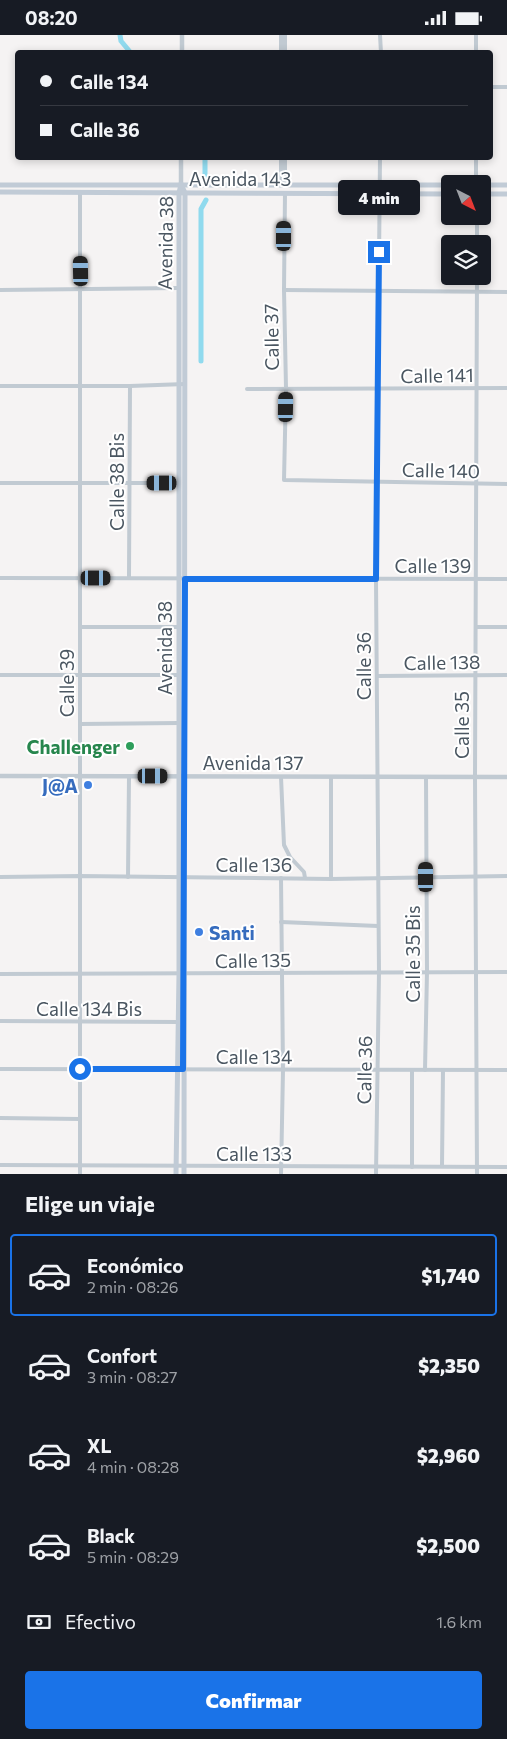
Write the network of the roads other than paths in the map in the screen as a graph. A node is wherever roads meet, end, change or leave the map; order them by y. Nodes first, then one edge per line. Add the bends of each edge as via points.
1 (182, 35) edge
2 (281, 35) edge
3 (285, 35) edge
4 (380, 35) edge
5 (476, 35) edge
6 (182, 50) edge
7 (281, 50) edge
8 (285, 50) edge
9 (381, 50) edge
10 (476, 50) edge
11 (493, 87) edge
12 (507, 87) edge
13 (181, 160) edge
14 (283, 160) edge
15 (380, 160) edge
16 (476, 160) edge
17 (476, 175) edge
18 (181, 184) junction
19 (0, 185) edge
20 (283, 185) junction
21 (379, 185) junction
22 (441, 185) edge
23 (491, 185) edge
24 (507, 185) edge
25 (0, 192) edge
26 (80, 193) junction
27 (182, 193) junction
28 (285, 193) junction
29 (441, 194) edge
30 (491, 194) edge
31 (507, 194) edge
32 (379, 195) junction
33 (476, 285) edge
34 (179, 288) junction
35 (0, 290) edge
36 (81, 290) junction
37 (284, 291) junction
38 (379, 291) junction
39 (476, 292) junction
40 (507, 292) edge
41 (182, 384) junction
42 (0, 386) edge
43 (81, 386) junction
44 (130, 386) junction
45 (286, 388) junction
46 (477, 388) junction
47 (507, 388) edge
48 (247, 389) dead end
49 (378, 389) junction
50 (284, 480) joint
51 (0, 483) edge
52 (80, 483) junction
53 (129, 483) junction
54 (179, 483) junction
55 (378, 483) junction
56 (476, 484) junction
57 (507, 484) edge
58 (80, 578) junction
59 (129, 578) junction
60 (0, 579) edge
61 (182, 579) junction
62 (376, 579) junction
63 (476, 579) junction
64 (507, 579) edge
65 (81, 627) junction
66 (179, 627) junction
67 (476, 627) junction
68 (507, 627) edge
69 (0, 675) edge
70 (80, 675) junction
71 (179, 675) junction
72 (475, 675) junction
73 (507, 675) edge
74 (377, 676) junction
75 (178, 723) junction
76 (80, 724) junction
77 (0, 776) edge
78 (79, 776) junction
79 (129, 776) junction
80 (182, 777) junction
81 (282, 777) junction
82 (331, 777) junction
83 (377, 777) junction
84 (426, 777) junction
85 (474, 777) junction
86 (507, 777) edge
87 (80, 876) junction
88 (507, 876) edge
89 (0, 877) edge
90 (128, 877) junction
91 (426, 877) junction
92 (476, 877) junction
93 (178, 878) junction
94 (185, 878) junction
95 (281, 878) junction
96 (378, 878) junction
97 (305, 879) junction
98 (332, 879) junction
99 (282, 922) junction
100 (378, 925) junction
101 (379, 972) junction
102 (426, 972) junction
103 (475, 972) junction
104 (507, 972) edge
105 (281, 973) junction
106 (0, 974) edge
107 (80, 974) junction
108 (181, 974) junction
109 (0, 1021) edge
110 (80, 1021) junction
111 (178, 1022) junction
112 (0, 1069) edge
113 (80, 1069) junction
114 (180, 1070) junction
115 (283, 1070) junction
116 (378, 1070) junction
117 (412, 1070) junction
118 (425, 1070) junction
119 (443, 1070) junction
120 (475, 1070) junction
121 (507, 1070) edge
122 (0, 1118) edge
123 (80, 1119) junction
124 (0, 1165) edge
125 (80, 1166) junction
126 (376, 1166) junction
127 (442, 1166) junction
128 (477, 1166) junction
129 (176, 1167) junction
130 (184, 1167) junction
131 (281, 1167) junction
132 (412, 1167) junction
133 (507, 1167) edge
134 (80, 1174) edge
135 (176, 1174) edge
136 (184, 1174) edge
137 (281, 1174) edge
138 (376, 1174) edge
139 (477, 1174) edge

1 - 6 street
2 - 7 street
3 - 8 street
4 - 9 street
5 - 10 street
11 - 12 street
13 - 18 street
14 - 20 street
15 - 21 street, Calle 36
16 - 17 street
18 - 19 main road, Avenida 143
18 - 20 main road, Avenida 143
18 - 27 main road, Avenida 38
20 - 21 main road, Avenida 143
21 - 22 main road, Avenida 143
21 - 32 street, Calle 36
23 - 24 main road
25 - 26 main road, Avenida 143
26 - 27 main road, Avenida 143
26 - 36 street, Calle 39
27 - 28 main road, Avenida 143
27 - 34 main road, Avenida 38
27 - 41 main road, Avenida 38
28 - 32 main road, Avenida 143
28 - 37 street, Calle 37
29 - 32 main road, Avenida 143
30 - 31 main road
32 - 38 street, Calle 36
33 - 39 street, Calle 35
34 - 36 street
34 - 41 main road, Avenida 38
35 - 36 street
36 - 43 street, Calle 39
37 - 38 street
37 - 45 street, Calle 37
38 - 39 street
38 - 49 street, Calle 36
39 - 40 street
39 - 46 street, Calle 35
41 - 44 street
41 - 54 main road, Avenida 38
41 - 61 main road, Avenida 38
42 - 43 street
43 - 44 street
43 - 52 street, Calle 39
44 - 53 street, Calle 38 Bis
45 - 48 street, Calle 141
45 - 49 street, Calle 141
45 - 50 street, Calle 37
46 - 47 street, Calle 141
46 - 49 street, Calle 141
46 - 56 street, Calle 35
49 - 55 street, Calle 36
50 - 55 street, Calle 140
51 - 52 street
52 - 53 street
52 - 58 street, Calle 39
53 - 54 street
53 - 59 street, Calle 38 Bis
54 - 61 main road, Avenida 38
55 - 56 street, Calle 140
55 - 62 street, Calle 36
56 - 57 street, Calle 140
56 - 63 street, Calle 35
58 - 59 street, Calle 139
58 - 60 street, Calle 139
58 - 65 street, Calle 39
59 - 61 street, Calle 139
61 - 62 street, Calle 139
61 - 66 main road, Avenida 38
61 - 80 main road, Avenida 38
62 - 63 street, Calle 139
62 - 74 street, Calle 36
63 - 64 street, Calle 139
63 - 67 street, Calle 35
65 - 66 street
65 - 70 street, Calle 39
66 - 71 main road, Avenida 38
67 - 68 street
67 - 72 street, Calle 35
69 - 70 street
70 - 71 street
70 - 76 street, Calle 39
71 - 75 main road, Avenida 38
72 - 73 street, Calle 138
72 - 74 street, Calle 138
72 - 85 street, Calle 35
74 - 83 street, Calle 36
75 - 76 street
75 - 80 main road, Avenida 38
76 - 78 street, Calle 39
77 - 78 street, Avenida 137
78 - 79 street, Avenida 137
78 - 87 street, Calle 39
79 - 80 street, Avenida 137
79 - 90 street
80 - 81 street, Avenida 137
80 - 93 main road, Avenida 38
80 - 94 main road, Avenida 38
81 - 82 street, Avenida 137
81 - 97 street via 284,845 304,872
82 - 83 street, Avenida 137
82 - 98 street
83 - 84 street, Avenida 137
83 - 96 street, Calle 36
84 - 85 street, Avenida 137
84 - 91 street, Calle 35 Bis
85 - 86 street, Avenida 137
85 - 92 street, Calle 35
87 - 89 street, Calle 136
87 - 90 street, Calle 136
87 - 107 street, Calle 39
88 - 92 street, Calle 136
90 - 93 street, Calle 136
91 - 92 street, Calle 136
91 - 96 street, Calle 136
91 - 102 street, Calle 35 Bis
92 - 103 street, Calle 35
93 - 94 street, Calle 136
93 - 108 main road, Avenida 38
94 - 95 street, Calle 136
94 - 108 main road, Avenida 38
95 - 97 street, Calle 136
95 - 99 street
96 - 98 street, Calle 136
96 - 100 street, Calle 36
97 - 98 street, Calle 136
99 - 100 street
99 - 105 street
100 - 101 street, Calle 36
101 - 102 street, Calle 135
101 - 105 street, Calle 135
101 - 116 street, Calle 36
102 - 103 street, Calle 135
102 - 118 street, Calle 35 Bis
103 - 104 street, Calle 135
103 - 120 street, Calle 35
105 - 108 street, Calle 135
105 - 115 street
106 - 107 street, Calle 135
107 - 108 street, Calle 135
107 - 110 street, Calle 39
108 - 111 main road, Avenida 38
108 - 114 main road, Avenida 38
109 - 110 street, Calle 134 Bis
110 - 111 street, Calle 134 Bis
110 - 113 street, Calle 39
111 - 114 main road, Avenida 38
112 - 113 street, Calle 134
113 - 114 street, Calle 134
113 - 123 street, Calle 39
114 - 115 street, Calle 134
114 - 129 main road, Avenida 38
114 - 130 main road, Avenida 38
115 - 116 street, Calle 134
115 - 131 street
116 - 117 street, Calle 134
116 - 126 street, Calle 36
117 - 118 street, Calle 134
117 - 132 street
118 - 119 street, Calle 134
119 - 120 street, Calle 134
119 - 127 street
120 - 121 street, Calle 134
120 - 128 street, Calle 35
122 - 123 street
123 - 125 street, Calle 39
124 - 125 street, Calle 133
125 - 129 street, Calle 133
125 - 134 street, Calle 39
126 - 131 street, Calle 133
126 - 132 street, Calle 133
126 - 138 street, Calle 36
127 - 128 street, Calle 133
127 - 132 street, Calle 133
128 - 133 street, Calle 133
128 - 139 street, Calle 35
129 - 130 street, Calle 133
129 - 135 main road, Avenida 38
130 - 131 street, Calle 133
130 - 136 main road, Avenida 38
131 - 137 street

